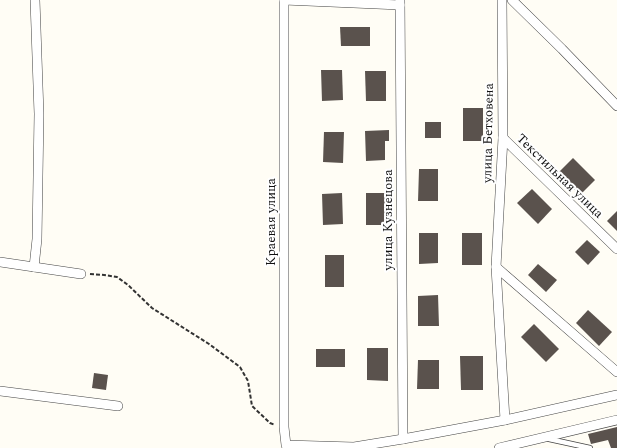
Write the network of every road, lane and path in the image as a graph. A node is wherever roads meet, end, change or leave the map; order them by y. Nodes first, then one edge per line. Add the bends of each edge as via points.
1 (35, 0) edge
2 (284, 0) edge
3 (502, 0) edge
4 (512, 0) edge
5 (400, 3) edge
6 (617, 106) edge
7 (503, 138) junction
8 (617, 249) edge
9 (0, 262) edge
10 (34, 267) junction
11 (496, 267) junction
12 (81, 274) joint
13 (617, 372) edge
14 (0, 391) edge
15 (617, 395) edge
16 (118, 406) dead end
17 (505, 420) junction
18 (617, 420) edge
19 (284, 428) junction
20 (543, 437) junction
21 (403, 439) junction
22 (499, 448) edge
23 (590, 448) edge

1 - 10 street via 39,114 37,239
2 - 5 street
2 - 19 street, Краевая улица
3 - 7 street, улица Бетховена
4 - 6 street
5 - 21 street, улица Кузнецова
7 - 8 street, Текстильная улица
7 - 11 street, улица Бетховена
9 - 10 street
10 - 12 street
11 - 13 street
11 - 17 street, улица Бетховена
12 - 19 path via 117,277 152,308 209,344 240,368 248,381 252,406 256,411 270,423
14 - 16 street
15 - 17 street
17 - 21 street
18 - 20 street
19 - 21 street, Краевая улица via 286,445 354,447
20 - 22 street
20 - 23 lane

